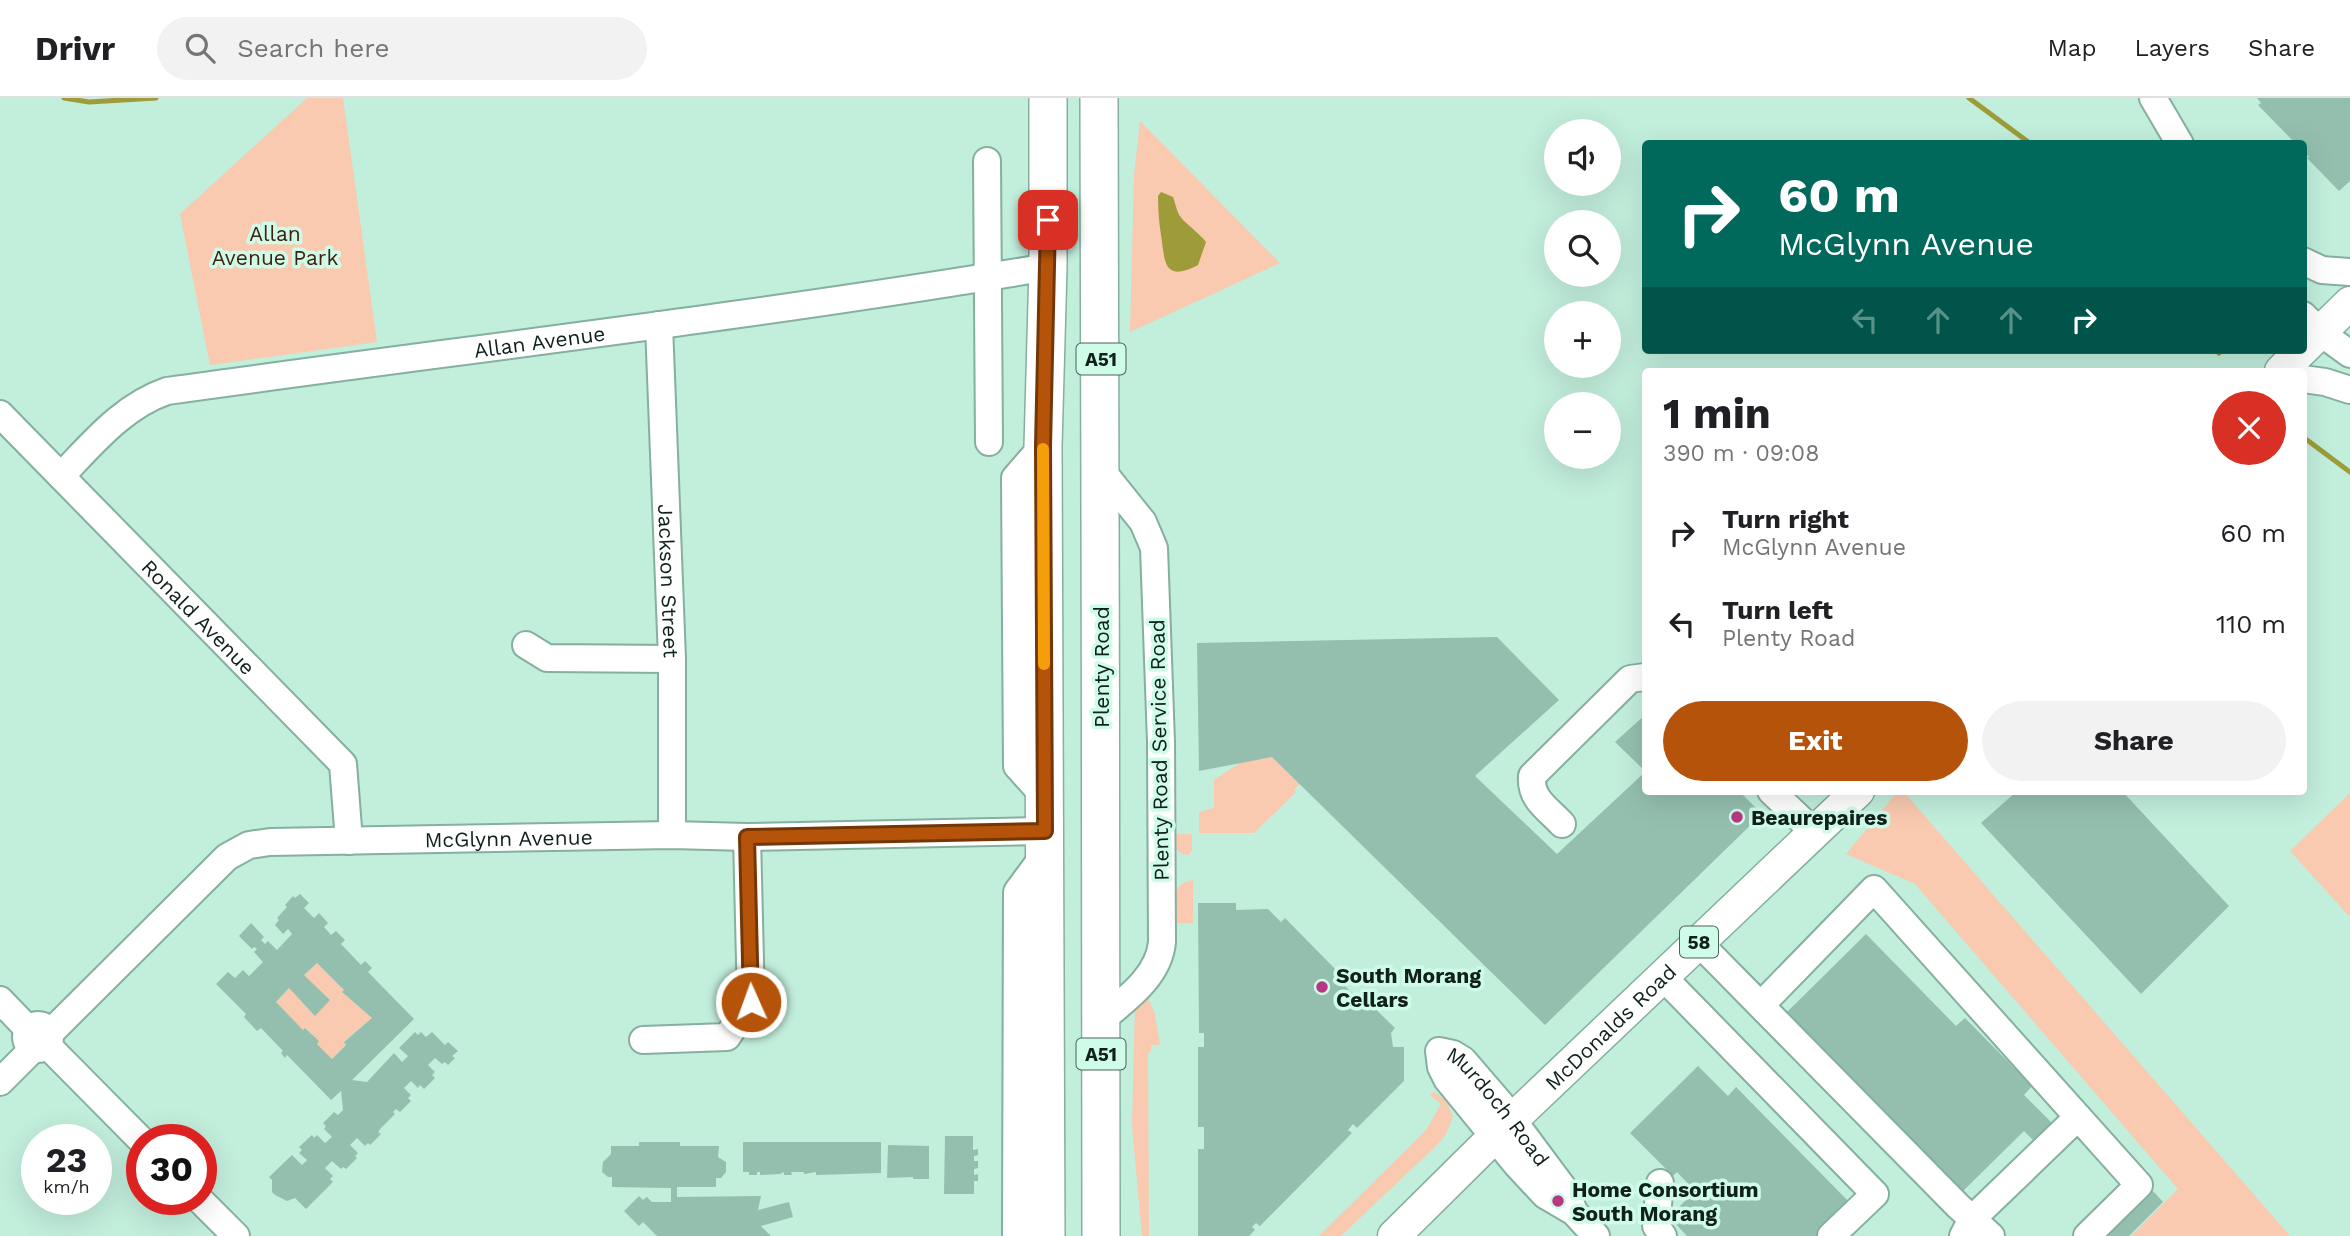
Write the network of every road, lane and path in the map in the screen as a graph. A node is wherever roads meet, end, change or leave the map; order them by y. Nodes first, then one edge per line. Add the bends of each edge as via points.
1 (1048, 98) edge
2 (1099, 98) edge
3 (2153, 98) edge
4 (2178, 140) edge
5 (987, 161) dead end
6 (2307, 263) edge
7 (1048, 267) junction
8 (2350, 272) edge
9 (988, 277) junction
10 (2350, 303) edge
11 (659, 325) junction
12 (2307, 337) edge
13 (2294, 354) edge
14 (2350, 354) edge
15 (2283, 368) edge
16 (2307, 380) edge
17 (2350, 390) edge
18 (0, 414) edge
19 (989, 442) dead end
20 (1102, 471) junction
21 (61, 476) junction
22 (526, 645) dead end
23 (671, 659) junction
24 (1642, 677) edge
25 (1775, 795) edge
26 (1854, 795) edge
27 (1562, 824) dead end
28 (1045, 827) junction
29 (1815, 833) junction
30 (672, 835) junction
31 (747, 837) junction
32 (349, 841) junction
33 (1100, 934) junction
34 (1045, 937) junction
35 (1699, 943) junction
36 (1663, 977) junction
37 (0, 1000) edge
38 (1761, 1005) junction
39 (1100, 1021) junction
40 (40, 1039) junction
41 (643, 1040) dead end
42 (0, 1082) edge
43 (2078, 1117) junction
44 (126, 1125) edge
45 (1503, 1128) junction
46 (1046, 1132) junction
47 (1660, 1183) dead end
48 (1016, 1184) junction
49 (215, 1215) edge
50 (1976, 1230) edge
51 (1594, 1235) edge
52 (236, 1236) edge
53 (1016, 1236) edge
54 (1046, 1236) edge
55 (1101, 1236) edge
56 (1394, 1236) edge
57 (1662, 1236) edge
58 (1831, 1236) edge
59 (2087, 1236) edge

1 - 7 highway, A51
2 - 20 highway, Plenty Road / A51
3 - 4 street
5 - 9 street
6 - 8 street via 2322,270
7 - 9 street, Allan Avenue
7 - 28 highway, A51 via 1043,446
9 - 11 street, Allan Avenue
9 - 19 street
10 - 12 main road
11 - 21 street, Allan Avenue via 167,391 126,412
11 - 23 street, Jackson Street
12 - 14 street
13 - 15 main road
16 - 17 street
18 - 21 street, Ronald Avenue
20 - 33 highway, Plenty Road / A51
20 - 39 street, Plenty Road Service Road via 1143,522 1154,548 1162,942 1157,963 1145,981
21 - 32 street, Ronald Avenue via 343,764
22 - 23 street via 547,658
23 - 30 street, Jackson Street
24 - 27 street via 1630,679 1532,776 1531,788 1537,799
25 - 29 street
26 - 29 main road, McDonalds Road / 58
28 - 31 street, McGlynn Avenue
28 - 34 highway, A51
28 - 48 street via 1017,892
29 - 35 main road, McDonalds Road / 58
30 - 31 street, McGlynn Avenue
30 - 32 street, McGlynn Avenue
31 - 41 street via 751,1002 726,1037
32 - 40 street, McGlynn Avenue via 263,842 233,852
33 - 34 highway
33 - 39 highway, Plenty Road / A51
34 - 46 highway, A51
35 - 36 main road, McDonalds Road / 58
35 - 38 street
36 - 45 main road, McDonalds Road / 58
36 - 58 street via 1875,1194
37 - 40 street
38 - 43 street via 1874,888
38 - 50 street
39 - 55 highway, Plenty Road / A51
40 - 42 street, McGlynn Avenue
40 - 44 street
43 - 50 street
43 - 59 street via 2139,1185
45 - 51 street, Murdoch Road via 1545,1195 1574,1212
45 - 56 main road, McDonalds Road / 58
46 - 48 street
46 - 54 highway, A51
47 - 57 street via 1656,1226
48 - 53 street
49 - 52 street

